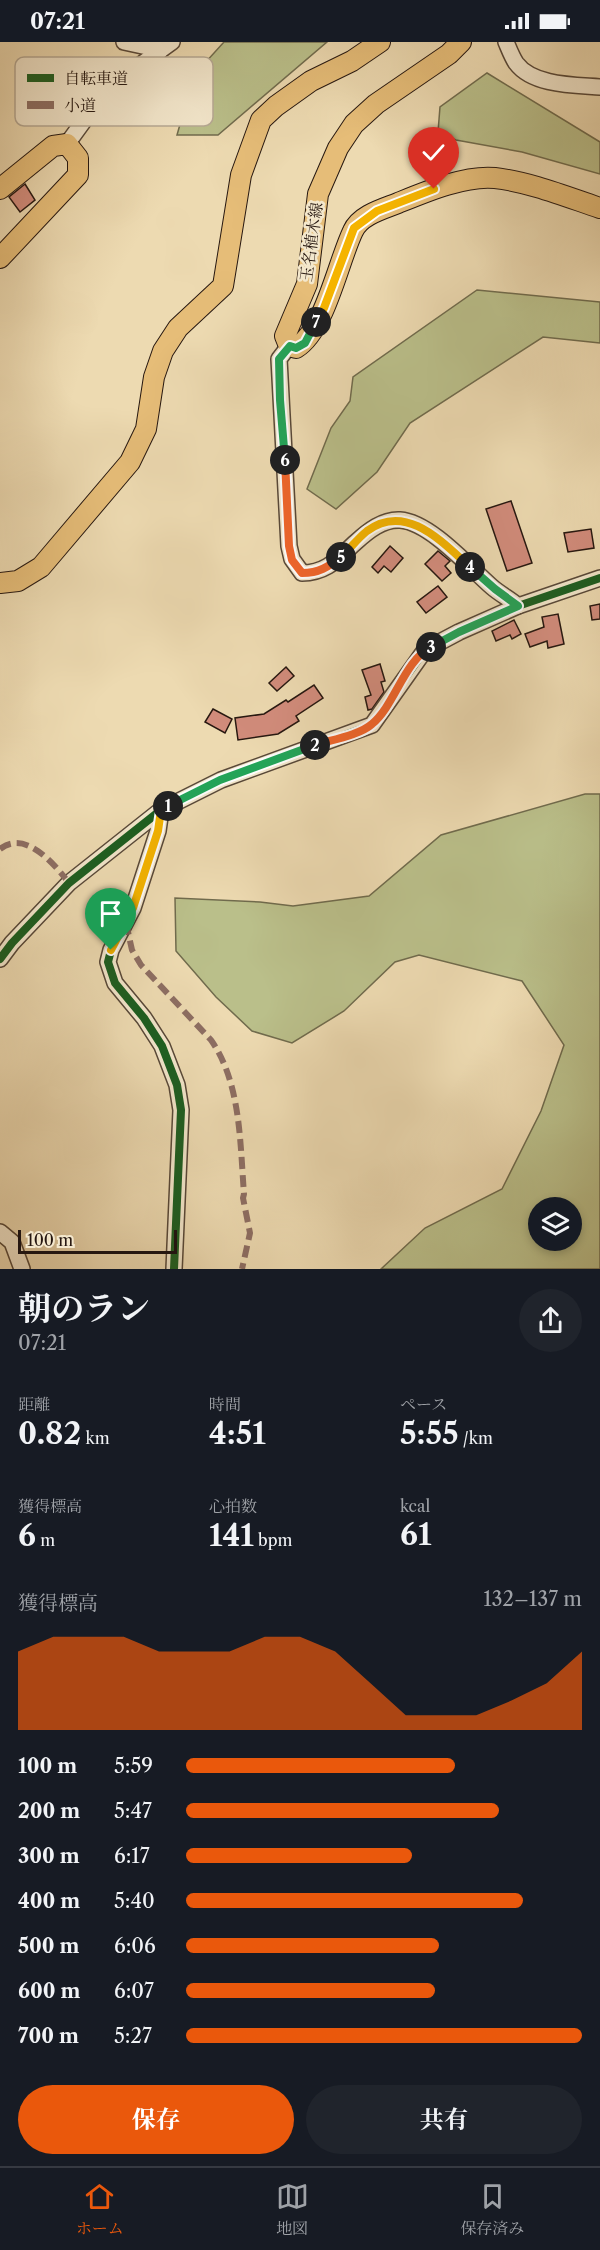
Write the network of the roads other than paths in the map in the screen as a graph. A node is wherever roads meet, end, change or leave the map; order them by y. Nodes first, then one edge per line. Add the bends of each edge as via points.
1 (124, 42) edge
2 (380, 42) edge
3 (460, 42) edge
4 (506, 42) edge
5 (166, 46) edge
6 (151, 57) edge
7 (600, 87) edge
8 (80, 126) edge
9 (67, 144) junction
10 (0, 189) edge
11 (600, 208) edge
12 (0, 258) edge
13 (290, 346) junction
14 (600, 578) edge
15 (0, 583) edge
16 (518, 606) junction
17 (161, 810) junction
18 (0, 959) edge
19 (0, 1232) edge
20 (22, 1269) edge
21 (174, 1269) edge

1 - 5 street
2 - 15 main road via 311,81 261,120 241,175 223,286 178,328 163,351 154,377 146,429 130,462 41,567 18,581
3 - 13 main road, 玉名植木線 via 449,54 376,104 354,124 338,148 318,195 307,284 285,336
4 - 7 street via 517,64 529,74 560,83
5 - 6 street
8 - 9 street
9 - 10 main road via 53,146
9 - 12 main road via 78,158 78,175
11 - 13 main road, 玉名植木線 via 494,178 434,189 377,211 354,228 324,308 305,343 296,348
13 - 16 street via 279,359 280,400 289,546 292,560 302,573 327,567 369,530 400,520 419,526
14 - 16 street
16 - 17 street via 425,650 372,725 220,780
17 - 18 street via 69,883
17 - 21 street via 133,908 108,962 116,983 162,1046 177,1084 181,1110
19 - 20 street via 12,1242

